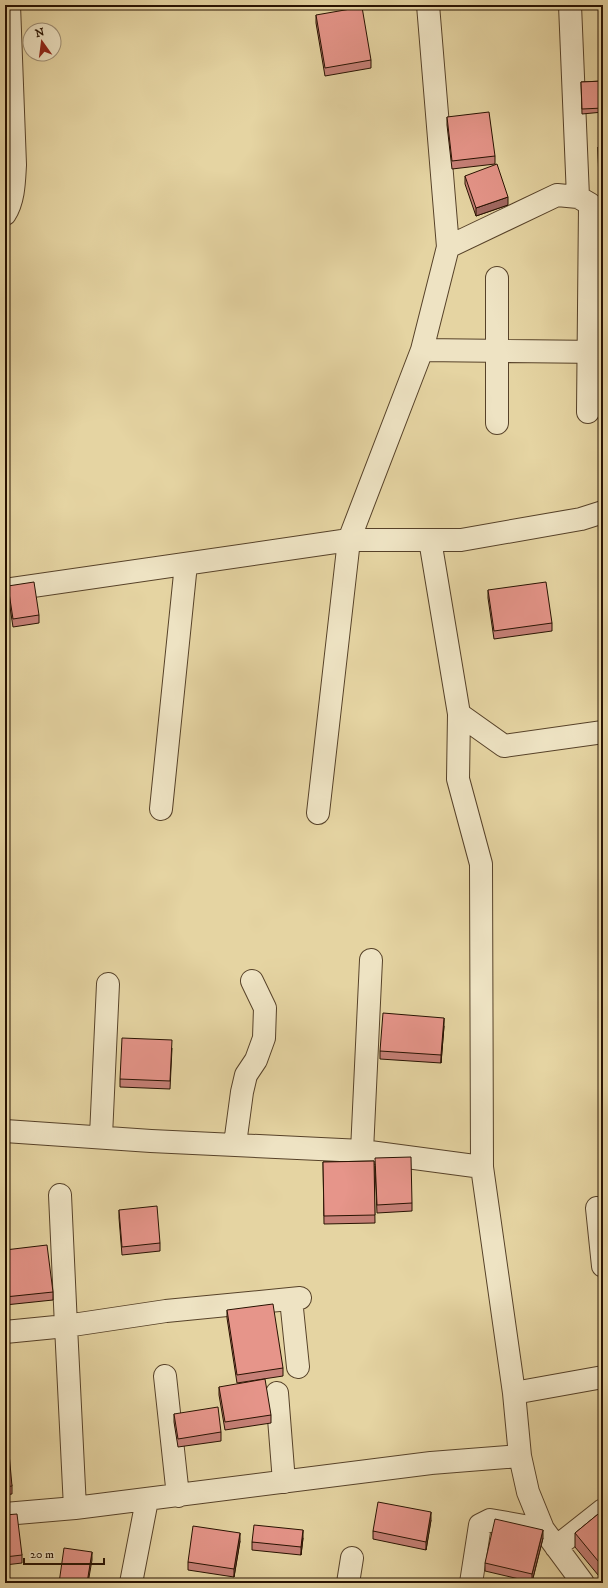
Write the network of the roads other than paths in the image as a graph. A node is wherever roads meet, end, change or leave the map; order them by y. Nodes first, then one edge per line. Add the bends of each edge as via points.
1 (9, 5) edge
2 (428, 5) edge
3 (570, 5) edge
4 (590, 203) edge
5 (5, 214) edge
6 (448, 248) junction
7 (497, 278) dead end
8 (422, 350) junction
9 (497, 351) junction
10 (596, 352) edge
11 (588, 412) dead end
12 (497, 423) dead end
13 (603, 512) edge
14 (349, 540) junction
15 (430, 540) junction
16 (186, 564) junction
17 (5, 590) edge
18 (459, 714) junction
19 (603, 732) edge
20 (161, 808) dead end
21 (318, 813) dead end
22 (371, 960) dead end
23 (252, 981) dead end
24 (108, 984) dead end
25 (5, 1131) edge
26 (101, 1136) junction
27 (235, 1144) junction
28 (362, 1151) junction
29 (482, 1167) junction
30 (60, 1195) dead end
31 (597, 1208) dead end
32 (603, 1266) edge
33 (66, 1326) junction
34 (5, 1332) edge
35 (298, 1367) dead end
36 (165, 1376) dead end
37 (603, 1377) edge
38 (277, 1393) dead end
39 (514, 1393) junction
40 (520, 1456) junction
41 (284, 1482) junction
42 (178, 1496) junction
43 (147, 1500) junction
44 (75, 1508) junction
45 (603, 1510) edge
46 (5, 1514) edge
47 (543, 1529) junction
48 (556, 1547) junction
49 (352, 1558) dead end
50 (131, 1583) edge
51 (348, 1583) edge
52 (471, 1583) edge
53 (583, 1583) edge

1 - 5 street via 15,165 13,188
2 - 6 street
3 - 4 street
4 - 6 street via 563,194 550,197
4 - 10 street
6 - 8 street
7 - 9 street
8 - 9 street
8 - 14 street
9 - 10 street
9 - 12 street
10 - 11 street
13 - 15 street via 581,519 461,540
14 - 15 street
14 - 16 street
14 - 21 street
15 - 18 street
16 - 17 street
16 - 20 street
18 - 19 street via 504,746
18 - 29 street via 458,779 481,864
22 - 28 street
23 - 27 street via 265,1008 264,1038 256,1060 246,1075
24 - 26 street
25 - 26 street
26 - 27 street
27 - 28 street
28 - 29 street
29 - 39 street
30 - 33 street
31 - 32 street
33 - 34 street
33 - 35 street via 166,1311 295,1298
33 - 44 street
36 - 42 street
37 - 39 street
38 - 41 street
39 - 40 street
40 - 41 street via 431,1463
40 - 47 street via 528,1492
41 - 42 street
42 - 43 street
43 - 44 street
43 - 50 street
44 - 46 street
45 - 48 street
47 - 48 street
47 - 52 street via 490,1520 480,1525
48 - 53 street
49 - 51 street

